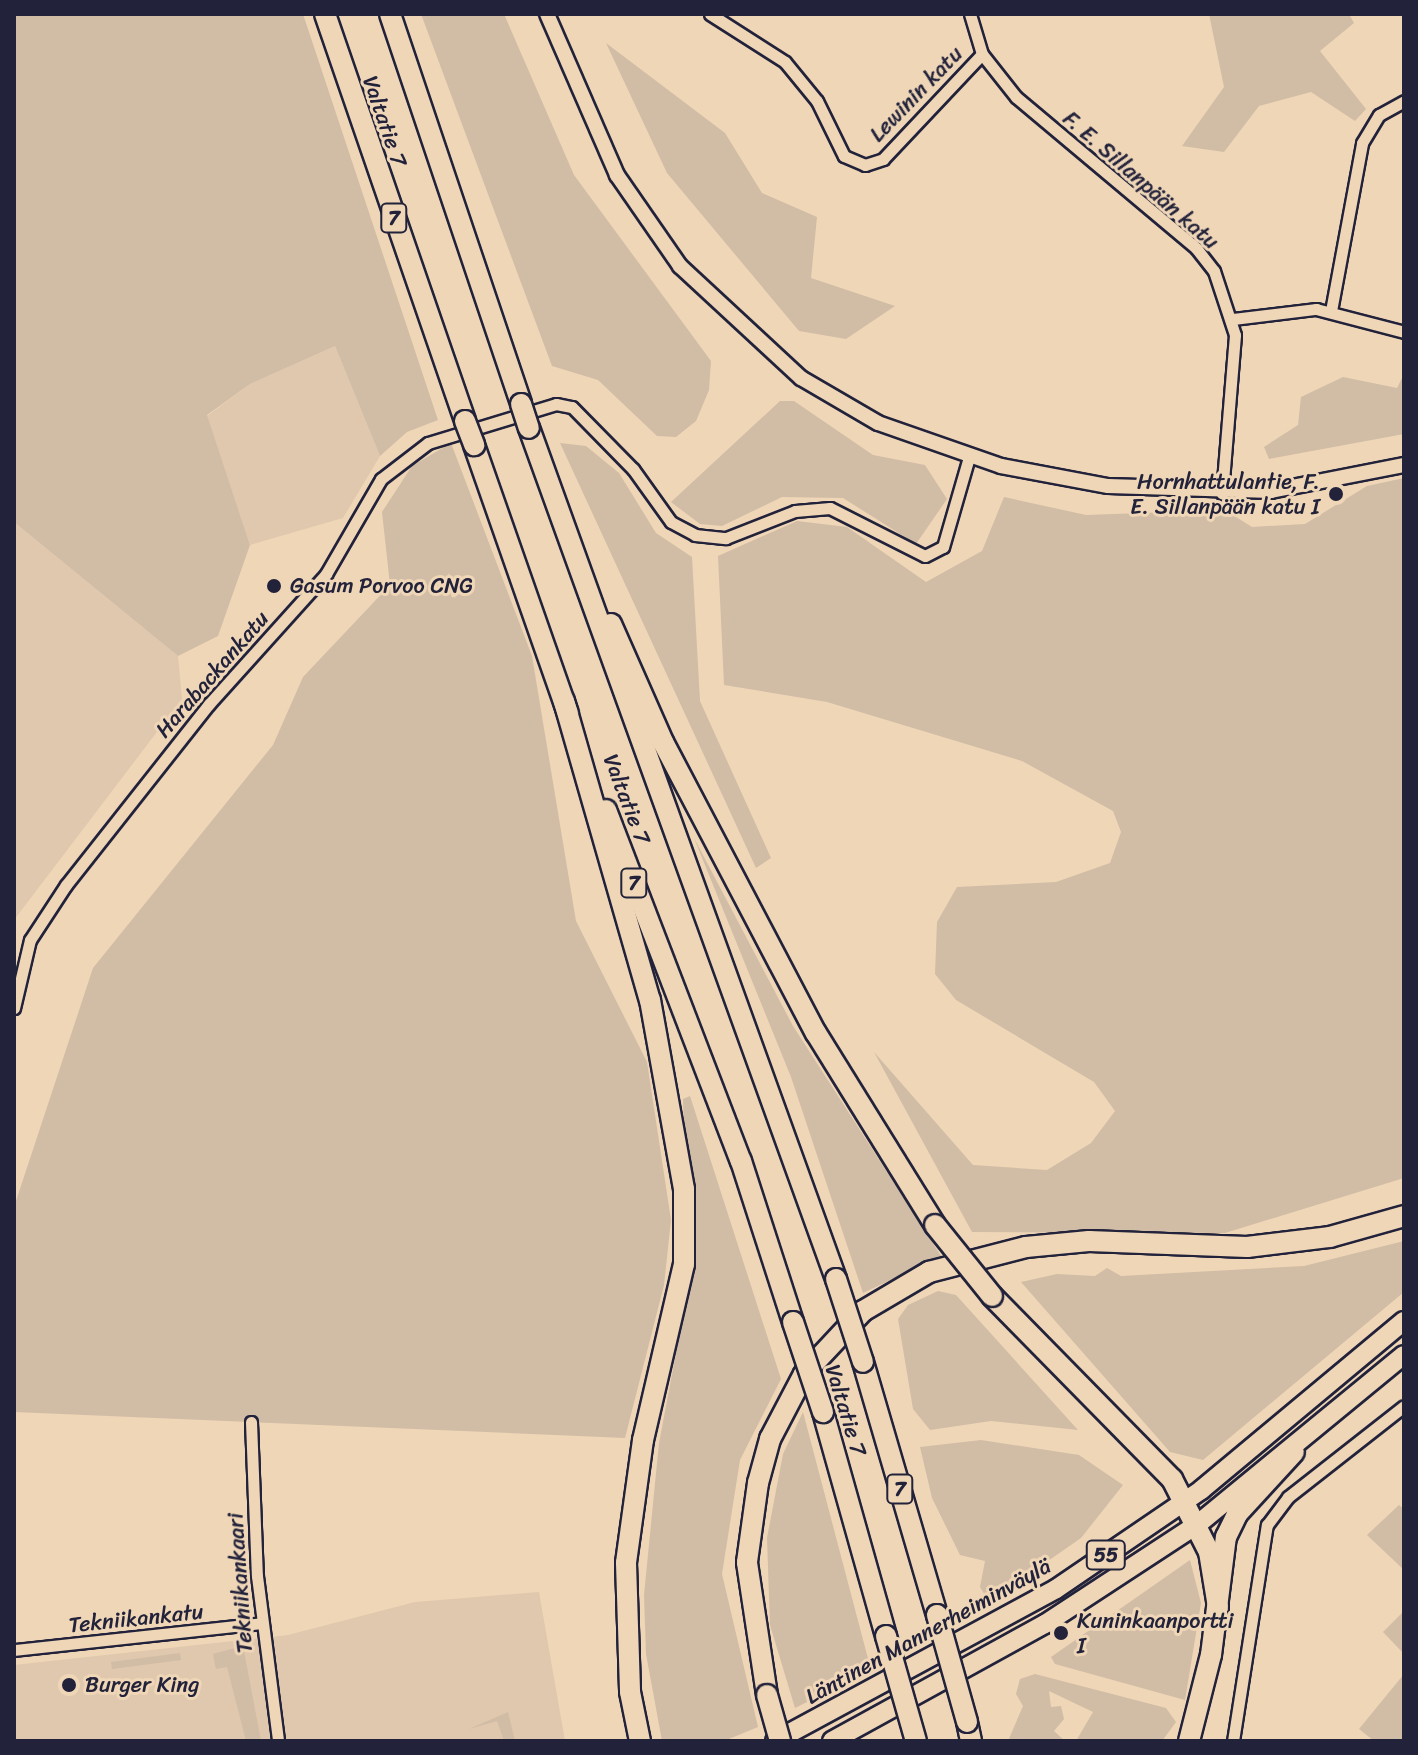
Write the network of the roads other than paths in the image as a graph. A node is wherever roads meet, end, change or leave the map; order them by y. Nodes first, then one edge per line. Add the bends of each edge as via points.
1 (325, 14) edge
2 (390, 14) edge
3 (547, 14) edge
4 (710, 14) edge
5 (970, 14) edge
6 (982, 54) junction
7 (1404, 101) edge
8 (1331, 311) junction
9 (1233, 319) junction
10 (1404, 332) edge
11 (969, 457) junction
12 (1404, 465) edge
13 (1222, 493) junction
14 (568, 542) junction
15 (564, 701) junction
16 (14, 1008) edge
17 (1404, 1216) edge
18 (1404, 1321) edge
19 (1404, 1355) edge
20 (1404, 1407) edge
21 (251, 1422) dead end
22 (1294, 1452) junction
23 (1187, 1501) junction
24 (1198, 1524) junction
25 (1218, 1607) junction
26 (261, 1623) junction
27 (14, 1650) edge
28 (969, 1732) edge
29 (638, 1738) edge
30 (278, 1741) edge
31 (777, 1741) edge
32 (832, 1741) edge
33 (916, 1741) edge
34 (1189, 1741) edge
35 (1233, 1741) edge

1 - 15 highway, Valtatie 7 / 7, bridge
2 - 14 highway, Valtatie 7 / 7, bridge
3 - 11 street via 617,175 680,266 801,378 878,423
4 - 6 street, Lewinin katu via 785,62 817,101 844,156 865,165 883,159
5 - 6 street, F. E. Sillanpään katu
6 - 9 street, F. E. Sillanpään katu via 1048,127 1196,248
7 - 8 street via 1379,115 1362,143
8 - 9 street
8 - 10 street
9 - 13 street
11 - 13 street via 1108,486
11 - 16 street, Harabackankatu via 943,547 925,556 830,508 795,511 726,538 695,535 671,522 633,469 572,407 556,404 428,443 381,479 326,574 209,704 66,885 30,940
12 - 13 street via 1284,489
14 - 23 highway, bridge via 816,1033 935,1225 992,1296
14 - 28 highway, Valtatie 7 / 7, bridge via 836,1279
15 - 29 highway via 650,1000 684,1189 684,1264 643,1440 626,1563
15 - 33 highway, Valtatie 7 / 7, bridge via 741,1161 823,1412
17 - 31 highway, bridge via 1330,1237 1247,1247 1089,1241 1013,1249 929,1272 863,1311 804,1374 770,1439 758,1483 747,1562
18 - 23 main road, Läntinen Mannerheiminväylä / 55
19 - 22 main road, 55
20 - 35 street via 1288,1497 1267,1525
21 - 26 street, Tekniikankaari
22 - 24 main road, 55
22 - 25 highway via 1237,1514 1226,1537
23 - 24 highway
23 - 31 main road, Läntinen Mannerheiminväylä / 55 via 930,1663
24 - 25 highway
24 - 32 main road, 55 via 1045,1624
25 - 34 highway
26 - 27 street, Tekniikankatu
26 - 30 street, Tekniikankaari

